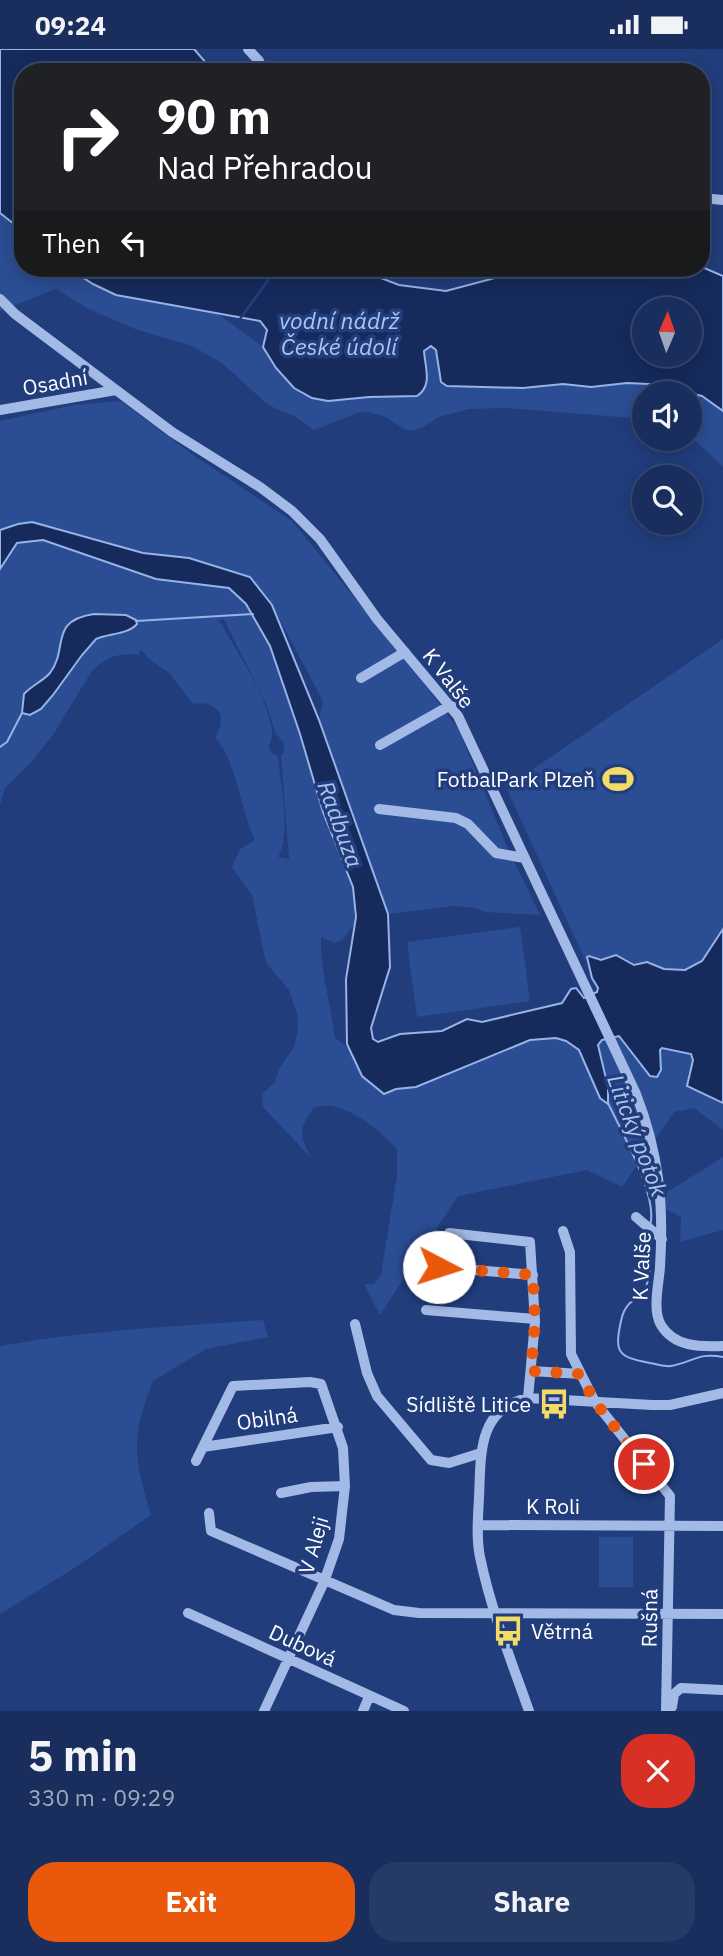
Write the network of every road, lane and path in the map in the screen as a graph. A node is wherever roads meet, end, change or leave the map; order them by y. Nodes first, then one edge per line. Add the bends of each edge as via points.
1 (248, 49) edge
2 (260, 63) edge
3 (0, 299) edge
4 (117, 390) junction
5 (0, 410) edge
6 (405, 652) junction
7 (361, 678) dead end
8 (463, 695) dead end
9 (449, 706) junction
10 (380, 745) dead end
11 (379, 809) dead end
12 (524, 858) junction
13 (636, 1217) dead end
14 (563, 1231) dead end
15 (449, 1233) dead end
16 (662, 1239) junction
17 (439, 1267) dead end
18 (533, 1275) junction
19 (426, 1310) dead end
20 (535, 1318) junction
21 (355, 1324) dead end
22 (723, 1346) edge
23 (531, 1371) junction
24 (580, 1374) junction
25 (723, 1393) edge
26 (528, 1398) junction
27 (595, 1402) junction
28 (338, 1427) junction
29 (203, 1447) junction
30 (481, 1453) junction
31 (196, 1461) dead end
32 (345, 1486) junction
33 (281, 1493) dead end
34 (209, 1513) dead end
35 (478, 1525) junction
36 (670, 1526) junction
37 (723, 1526) edge
38 (324, 1582) junction
39 (188, 1613) dead end
40 (494, 1614) junction
41 (723, 1614) edge
42 (669, 1616) junction
43 (288, 1659) junction
44 (723, 1690) edge
45 (369, 1697) junction
46 (264, 1711) edge
47 (363, 1711) edge
48 (404, 1711) edge
49 (529, 1711) edge
50 (669, 1711) edge

1 - 2 street
3 - 4 street, K Valše
4 - 5 street, Osadní
4 - 6 street, K Valše via 307,524
6 - 7 street
6 - 9 street, K Valše
8 - 9 street
9 - 10 street
9 - 12 street, K Valše via 458,716
11 - 12 street via 456,818 496,853
12 - 16 street, K Valše via 636,1094 653,1144 662,1196
13 - 16 street
14 - 24 street, Rušná via 570,1252 571,1353
15 - 18 street via 530,1242
16 - 22 street, K Valše via 659,1323 679,1342
17 - 18 street
18 - 20 street
19 - 20 street
20 - 23 street
21 - 30 street via 366,1373 377,1396 431,1460 449,1463
23 - 24 street
23 - 26 street
24 - 27 street, Rušná
25 - 27 street via 670,1405
26 - 27 street
26 - 30 street via 511,1402 498,1412
27 - 36 street, Rušná via 670,1496
28 - 29 street, Obilná
28 - 29 street, V Aleji via 320,1383 233,1386
28 - 32 street, V Aleji
29 - 31 street
30 - 35 street
32 - 33 street
32 - 38 street, V Aleji via 339,1539
34 - 38 street via 211,1531
35 - 36 street, K Roli
35 - 40 street via 479,1554
36 - 37 street, K Roli
36 - 42 street, Rušná
38 - 40 street via 394,1610
38 - 43 street, V Aleji
39 - 43 street, Dubová
40 - 42 street
40 - 49 street
41 - 42 street
42 - 50 street, Rušná
43 - 45 street, Dubová
43 - 46 street, V Aleji
44 - 50 street via 681,1688
45 - 47 street
45 - 48 street, Dubová

